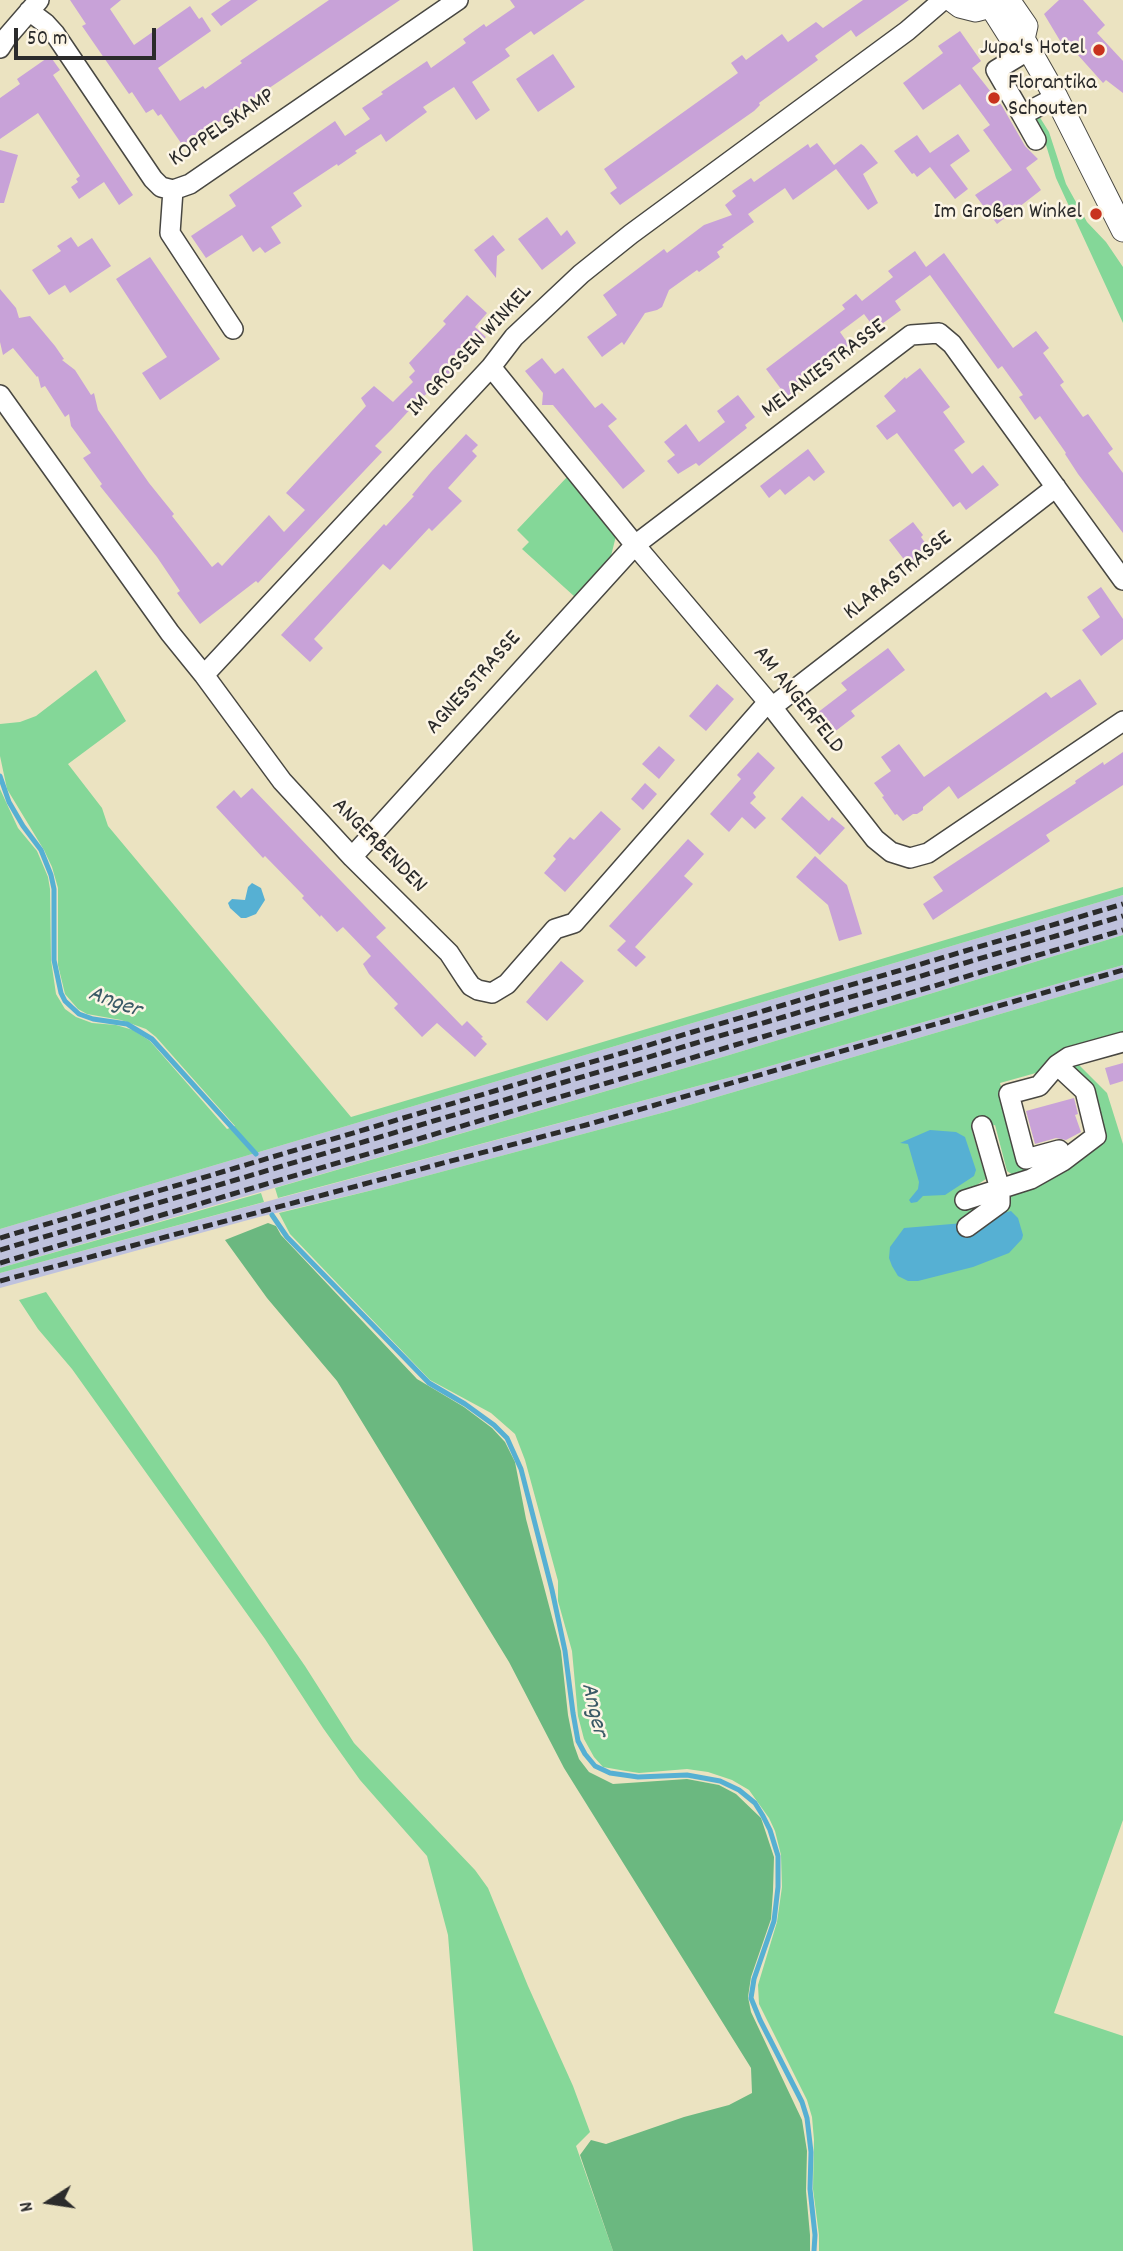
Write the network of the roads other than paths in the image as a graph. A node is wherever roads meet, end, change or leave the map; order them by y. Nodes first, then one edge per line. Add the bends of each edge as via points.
1 (458, 0) edge
2 (943, 0) edge
3 (952, 0) edge
4 (1000, 2) edge
5 (34, 6) edge
6 (1026, 45) junction
7 (0, 48) edge
8 (1056, 97) junction
9 (1022, 115) junction
10 (1036, 140) dead end
11 (173, 190) junction
12 (1123, 230) edge
13 (233, 329) dead end
14 (491, 367) junction
15 (0, 395) edge
16 (1056, 487) junction
17 (635, 545) junction
18 (1123, 580) edge
19 (204, 675) junction
20 (770, 704) junction
21 (1123, 720) edge
22 (352, 856) junction
23 (1123, 1042) edge
24 (1063, 1061) junction
25 (982, 1126) dead end
26 (1063, 1161) junction
27 (1000, 1189) junction
28 (965, 1200) dead end
29 (967, 1227) dead end

1 - 11 street, KOPPELSKAMP via 190,184
2 - 14 street, IM GROSSEN WINKEL via 581,274 513,337
3 - 4 main road via 968,9
4 - 6 main road via 1010,36
5 - 7 street
5 - 11 street, KOPPELSKAMP via 152,179
6 - 8 main road
6 - 9 street via 996,70
8 - 9 street
8 - 12 main road
9 - 10 street
11 - 13 street via 170,233
14 - 17 street, AM ANGERFELD
14 - 19 street, IM GROSSEN WINKEL
15 - 19 street, ANGERBENDEN
16 - 17 street, MELANIESTRASSE via 952,344 939,333 927,332 911,335
16 - 18 street, MELANIESTRASSE
16 - 20 street, KLARASTRASSE
17 - 20 street, AM ANGERFELD
17 - 22 street, AGNESSTRASSE
19 - 22 street, ANGERBENDEN via 282,781
20 - 21 street, AM ANGERFELD via 875,839 891,852 910,858 928,853
20 - 22 street, ANGERBENDEN via 573,923 555,929 507,984 492,993 471,986 449,953
23 - 24 street
24 - 26 street via 1085,1091 1096,1136
24 - 26 street via 1039,1086 1009,1094 1027,1159 1059,1150
25 - 27 street
26 - 27 street
27 - 28 street
27 - 29 street via 1000,1203

